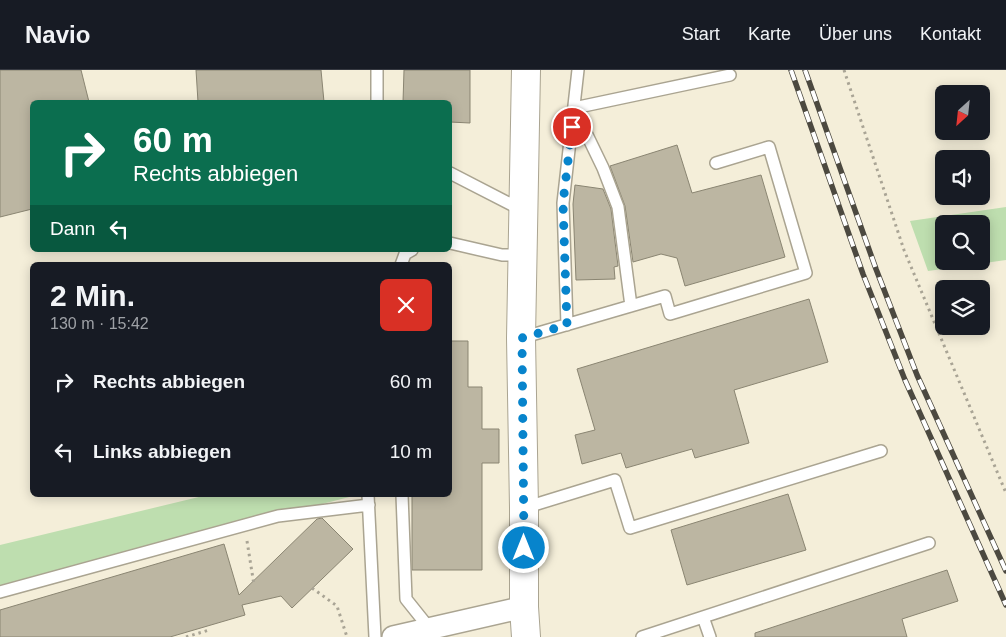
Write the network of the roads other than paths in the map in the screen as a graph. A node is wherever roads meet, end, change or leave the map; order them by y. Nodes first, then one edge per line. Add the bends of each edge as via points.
1 (377, 70) edge
2 (526, 70) edge
3 (578, 70) edge
4 (730, 75) dead end
5 (377, 100) edge
6 (574, 108) junction
7 (716, 163) dead end
8 (452, 174) edge
9 (524, 211) junction
10 (452, 243) edge
11 (408, 252) edge
12 (523, 255) junction
13 (402, 262) edge
14 (631, 306) junction
15 (567, 325) junction
16 (522, 338) junction
17 (881, 451) dead end
18 (402, 497) edge
19 (369, 500) edge
20 (524, 508) junction
21 (929, 543) dead end
22 (0, 592) edge
23 (524, 607) junction
24 (703, 617) junction
25 (430, 629) junction
26 (375, 637) edge
27 (393, 637) edge
28 (526, 637) edge
29 (642, 637) edge
30 (710, 637) edge

1 - 5 lane
2 - 9 main road
3 - 6 lane
4 - 6 lane
6 - 14 lane via 618,207
6 - 15 lane via 563,203
7 - 14 lane via 769,147 806,273 670,314 665,296
8 - 9 lane
9 - 12 main road
10 - 12 lane via 502,255
11 - 13 lane
12 - 16 main road
14 - 15 lane
15 - 16 lane
16 - 20 main road
17 - 20 lane via 630,528 615,480
18 - 25 lane via 406,598
19 - 22 lane via 278,516
19 - 26 lane
20 - 23 main road
21 - 24 lane
23 - 25 street
23 - 28 main road
24 - 29 lane
24 - 30 lane
25 - 27 street

